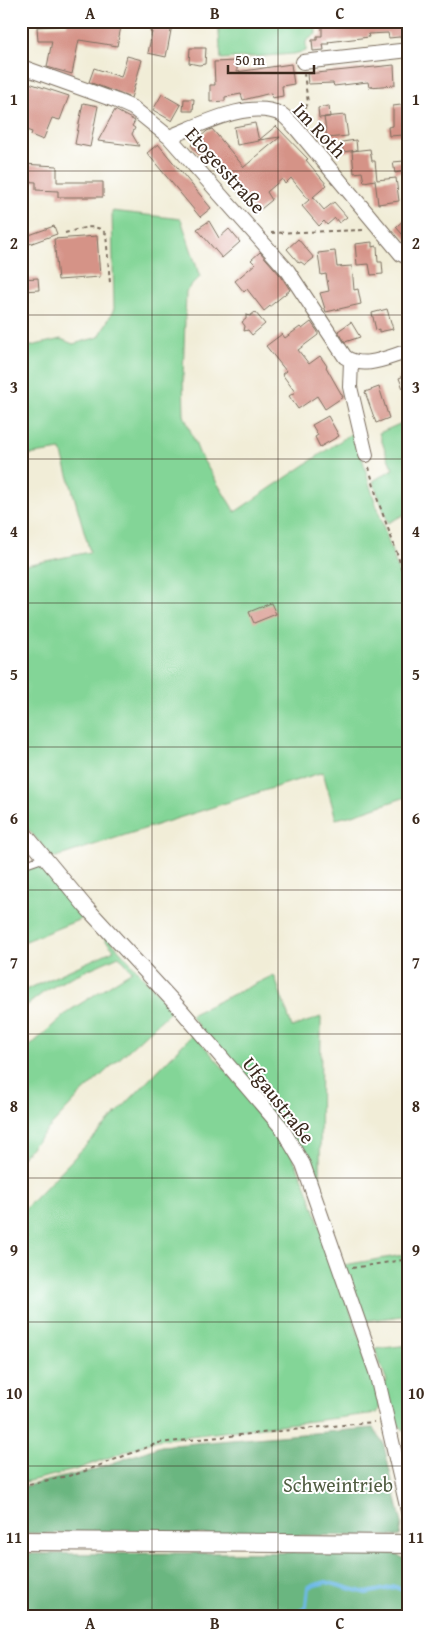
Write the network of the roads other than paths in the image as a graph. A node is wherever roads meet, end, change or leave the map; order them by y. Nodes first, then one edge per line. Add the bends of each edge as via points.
1 (408, 51) edge
2 (303, 62) road end
3 (22, 67) edge
4 (169, 137) junction
5 (409, 258) edge
6 (409, 351) edge
7 (351, 361) junction
8 (366, 455) road end
9 (21, 829) edge
10 (44, 858) junction
11 (21, 866) edge
12 (409, 1515) edge
13 (21, 1542) edge
14 (409, 1544) edge

1 - 2 street
3 - 4 street, Etogesstraße via 133,108
4 - 5 street, Im Roth via 238,112 270,111 283,115 401,254
4 - 7 street, Etogesstraße via 288,271 339,350
6 - 7 street via 370,363
7 - 8 street via 350,387
9 - 10 street, Ufgaustraße
10 - 11 lane
10 - 12 street, Ufgaustraße via 281,1127 303,1164 376,1372
13 - 14 street

